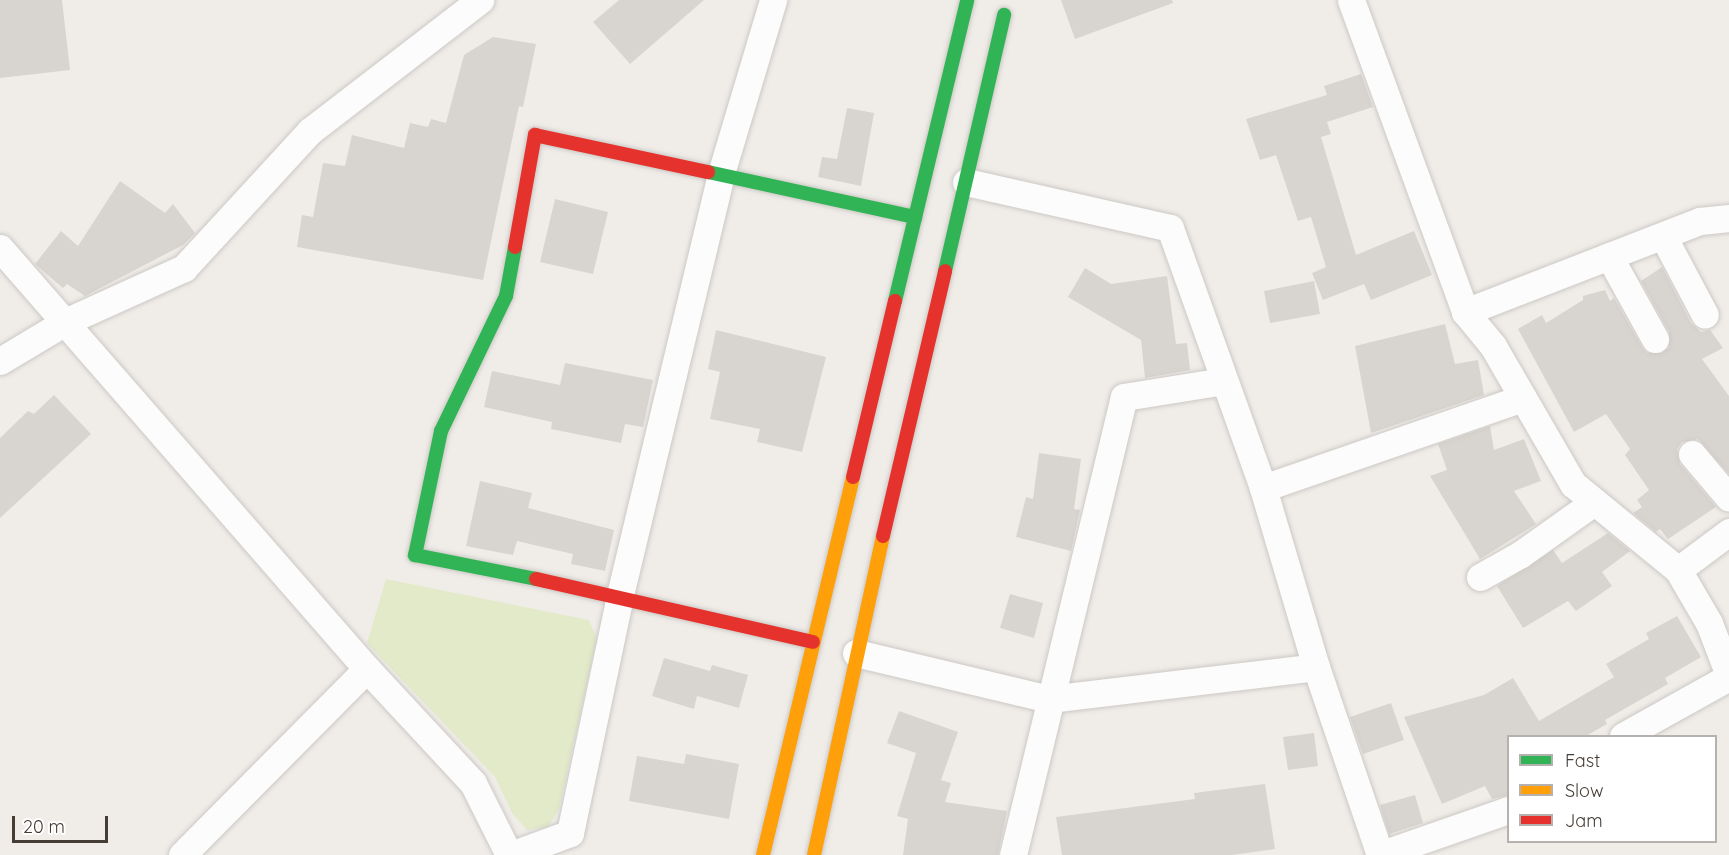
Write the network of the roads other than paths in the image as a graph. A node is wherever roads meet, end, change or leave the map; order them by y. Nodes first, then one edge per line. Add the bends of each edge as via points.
1 (480, 0) edge
2 (773, 0) edge
3 (967, 0) edge
4 (1351, 0) edge
5 (1004, 15) dead end
6 (720, 177) junction
7 (966, 182) junction
8 (915, 217) junction
9 (1729, 218) edge
10 (1663, 236) junction
11 (0, 248) edge
12 (1609, 256) junction
13 (1465, 312) junction
14 (1705, 315) dead end
15 (65, 322) junction
16 (1655, 339) dead end
17 (0, 361) edge
18 (1224, 381) junction
19 (1523, 398) junction
20 (1692, 454) dead end
21 (1263, 488) junction
22 (1729, 498) edge
23 (1594, 502) junction
24 (1729, 532) edge
25 (1678, 570) junction
26 (1480, 577) dead end
27 (621, 595) junction
28 (813, 642) junction
29 (856, 653) junction
30 (1316, 667) junction
31 (367, 669) junction
32 (1729, 676) edge
33 (1049, 699) junction
34 (1625, 735) edge
35 (1507, 811) edge
36 (182, 855) edge
37 (510, 855) edge
38 (763, 855) edge
39 (814, 855) edge
40 (1013, 855) edge
41 (1380, 855) edge

1 - 15 street via 310,131 184,268
2 - 6 street
3 - 8 street
4 - 13 street
5 - 7 street
6 - 8 street
6 - 27 street
6 - 27 street via 535,135 506,296 441,431 415,555
7 - 18 street via 1170,228
7 - 29 street
8 - 28 street
9 - 10 street via 1700,221
10 - 12 street
10 - 14 street
11 - 15 street
12 - 13 street
12 - 16 street
13 - 19 street via 1493,346
15 - 17 street
15 - 31 street
18 - 21 street
18 - 33 street via 1124,397
19 - 21 street
19 - 23 street via 1573,484
20 - 22 street
21 - 30 street
23 - 25 street
23 - 26 street via 1521,554
24 - 25 street
25 - 32 street via 1709,623
27 - 28 street
27 - 37 street via 570,833
28 - 38 street
29 - 33 street
29 - 39 street
30 - 33 street
30 - 41 street
31 - 36 street
31 - 37 street via 473,783
32 - 34 street
33 - 40 street
35 - 41 street

